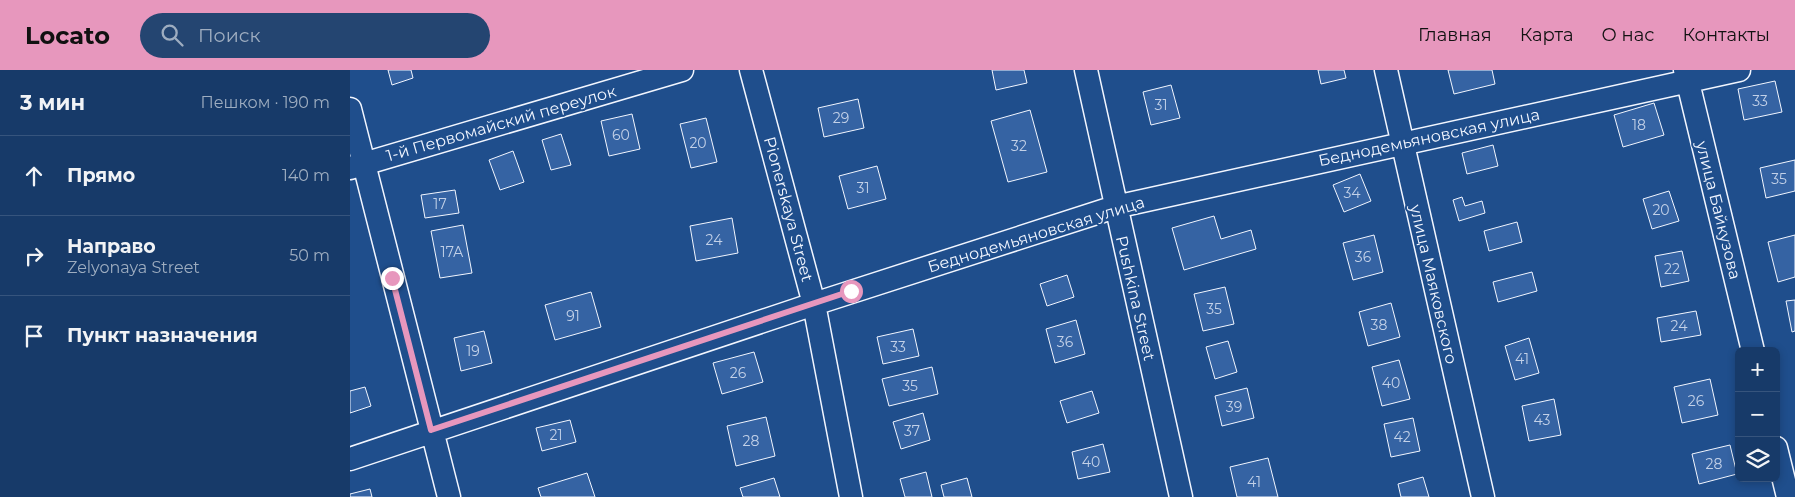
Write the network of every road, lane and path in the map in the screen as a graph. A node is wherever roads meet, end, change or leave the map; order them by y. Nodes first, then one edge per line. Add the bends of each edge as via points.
1 (682, 70) edge
2 (752, 70) edge
3 (1086, 70) edge
4 (1386, 70) edge
5 (1738, 70) edge
6 (1686, 75) edge
7 (350, 109) edge
8 (1402, 142) junction
9 (357, 166) edge
10 (1115, 207) junction
11 (814, 304) junction
12 (1752, 347) edge
13 (431, 430) junction
14 (350, 459) edge
15 (1780, 464) edge
16 (449, 497) edge
17 (851, 497) edge
18 (1181, 497) edge
19 (1483, 497) edge
20 (1788, 497) edge

1 - 9 street, 1-й Первомайский переулок
2 - 11 street, Pionerskaya Street
3 - 10 street, Pushkina Street
4 - 8 street, улица Маяковского
5 - 6 street, Беднодемьяновская улица
6 - 8 street, Беднодемьяновская улица
6 - 12 street, улица Байкузова
7 - 9 street
8 - 10 street, Беднодемьяновская улица
8 - 19 street, улица Маяковского
9 - 13 street
10 - 11 street, Беднодемьяновская улица
10 - 18 street, Pushkina Street
11 - 13 street, Беднодемьяновская улица
11 - 17 street, Pionerskaya Street
13 - 14 street, Беднодемьяновская улица
13 - 16 street
15 - 20 street

